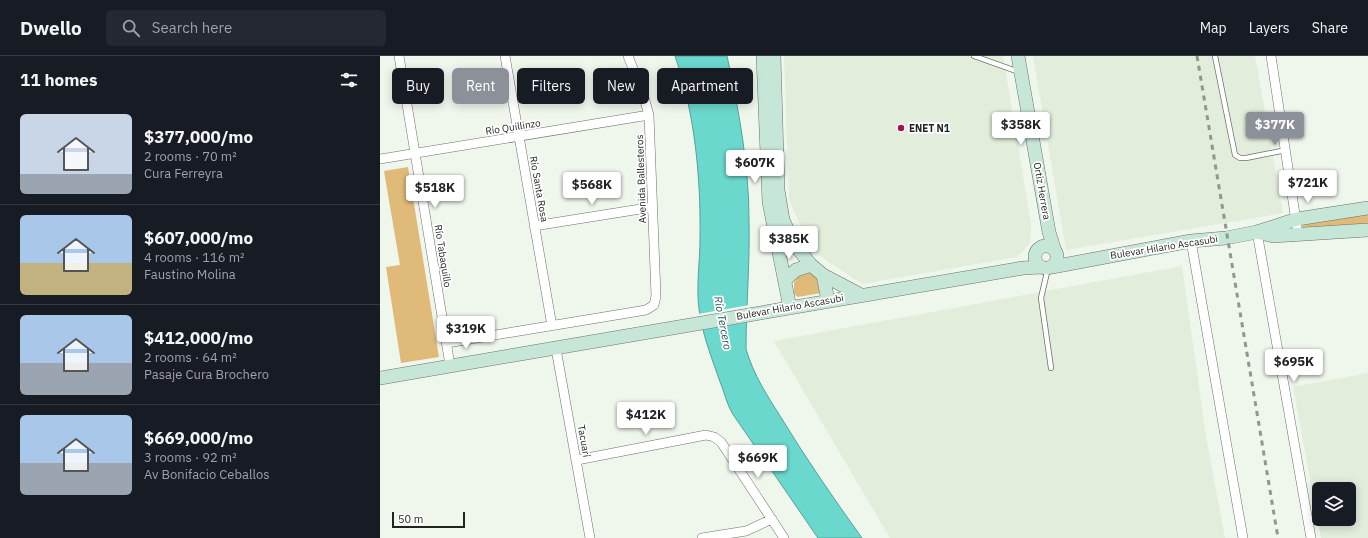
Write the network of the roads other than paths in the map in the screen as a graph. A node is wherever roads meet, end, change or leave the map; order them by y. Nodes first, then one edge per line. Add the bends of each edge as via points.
1 (399, 56) edge
2 (505, 56) edge
3 (628, 56) edge
4 (763, 56) edge
5 (774, 56) edge
6 (974, 56) edge
7 (1018, 56) edge
8 (1215, 56) edge
9 (1271, 56) edge
10 (1021, 73) junction
11 (649, 115) junction
12 (519, 137) junction
13 (1286, 150) junction
14 (415, 153) junction
15 (380, 159) edge
16 (653, 207) junction
17 (1368, 208) edge
18 (1297, 219) junction
19 (534, 226) junction
20 (1368, 230) edge
21 (1257, 232) junction
22 (1298, 234) junction
23 (1191, 241) junction
24 (1047, 259) junction
25 (811, 265) junction
26 (823, 275) junction
27 (785, 280) junction
28 (860, 294) junction
29 (828, 301) junction
30 (790, 308) junction
31 (552, 326) junction
32 (447, 343) junction
33 (556, 349) junction
34 (450, 365) junction
35 (1051, 368) dead end
36 (380, 378) edge
37 (577, 460) junction
38 (772, 519) junction
39 (590, 538) edge
40 (702, 538) edge
41 (784, 538) edge
42 (1243, 538) edge
43 (1311, 538) edge

1 - 14 street, Río Tabaquillo
2 - 12 street, Río Santa Rosa
3 - 11 street, Avenida Ballesteros
4 - 27 main road via 769,202
5 - 25 main road via 780,207 789,234
6 - 10 lane
7 - 10 main road, Ortiz Herrera
8 - 13 lane via 1235,155 1246,158
9 - 13 street
10 - 24 main road, Ortiz Herrera via 1049,232
11 - 12 street, Río Quillinzo
11 - 16 street, Avenida Ballesteros
12 - 14 street, Río Quillinzo
12 - 19 street, Río Santa Rosa
13 - 18 street
14 - 15 street, Río Quillinzo
14 - 32 street, Río Tabaquillo
16 - 19 street
16 - 31 street, Avenida Ballesteros via 656,296 654,305 646,310
17 - 18 main road, Bulevar Hilario Ascasubi
18 - 21 main road, Bulevar Hilario Ascasubi
18 - 22 street
19 - 31 street, Río Santa Rosa
20 - 22 main road, Bulevar Hilario Ascasubi
21 - 22 main road, Bulevar Hilario Ascasubi via 1273,236
21 - 23 main road, Bulevar Hilario Ascasubi
21 - 43 street
23 - 24 main road, Bulevar Hilario Ascasubi via 1071,262
23 - 42 street
24 - 28 main road, Bulevar Hilario Ascasubi via 1023,268
24 - 35 lane via 1041,298
25 - 26 main road
25 - 27 main road via 796,270
26 - 28 main road
26 - 29 main road
27 - 30 main road
28 - 29 main road, Bulevar Hilario Ascasubi
29 - 30 main road, Bulevar Hilario Ascasubi
30 - 33 main road, Bulevar Hilario Ascasubi
31 - 32 street
32 - 34 street, Río Tabaquillo
33 - 34 main road, Bulevar Hilario Ascasubi
33 - 37 street, Tacuarí
34 - 36 main road, Bulevar Hilario Ascasubi
37 - 38 street via 706,435 714,437 720,442
37 - 39 street, Tacuarí
38 - 40 street via 746,531
38 - 41 street

